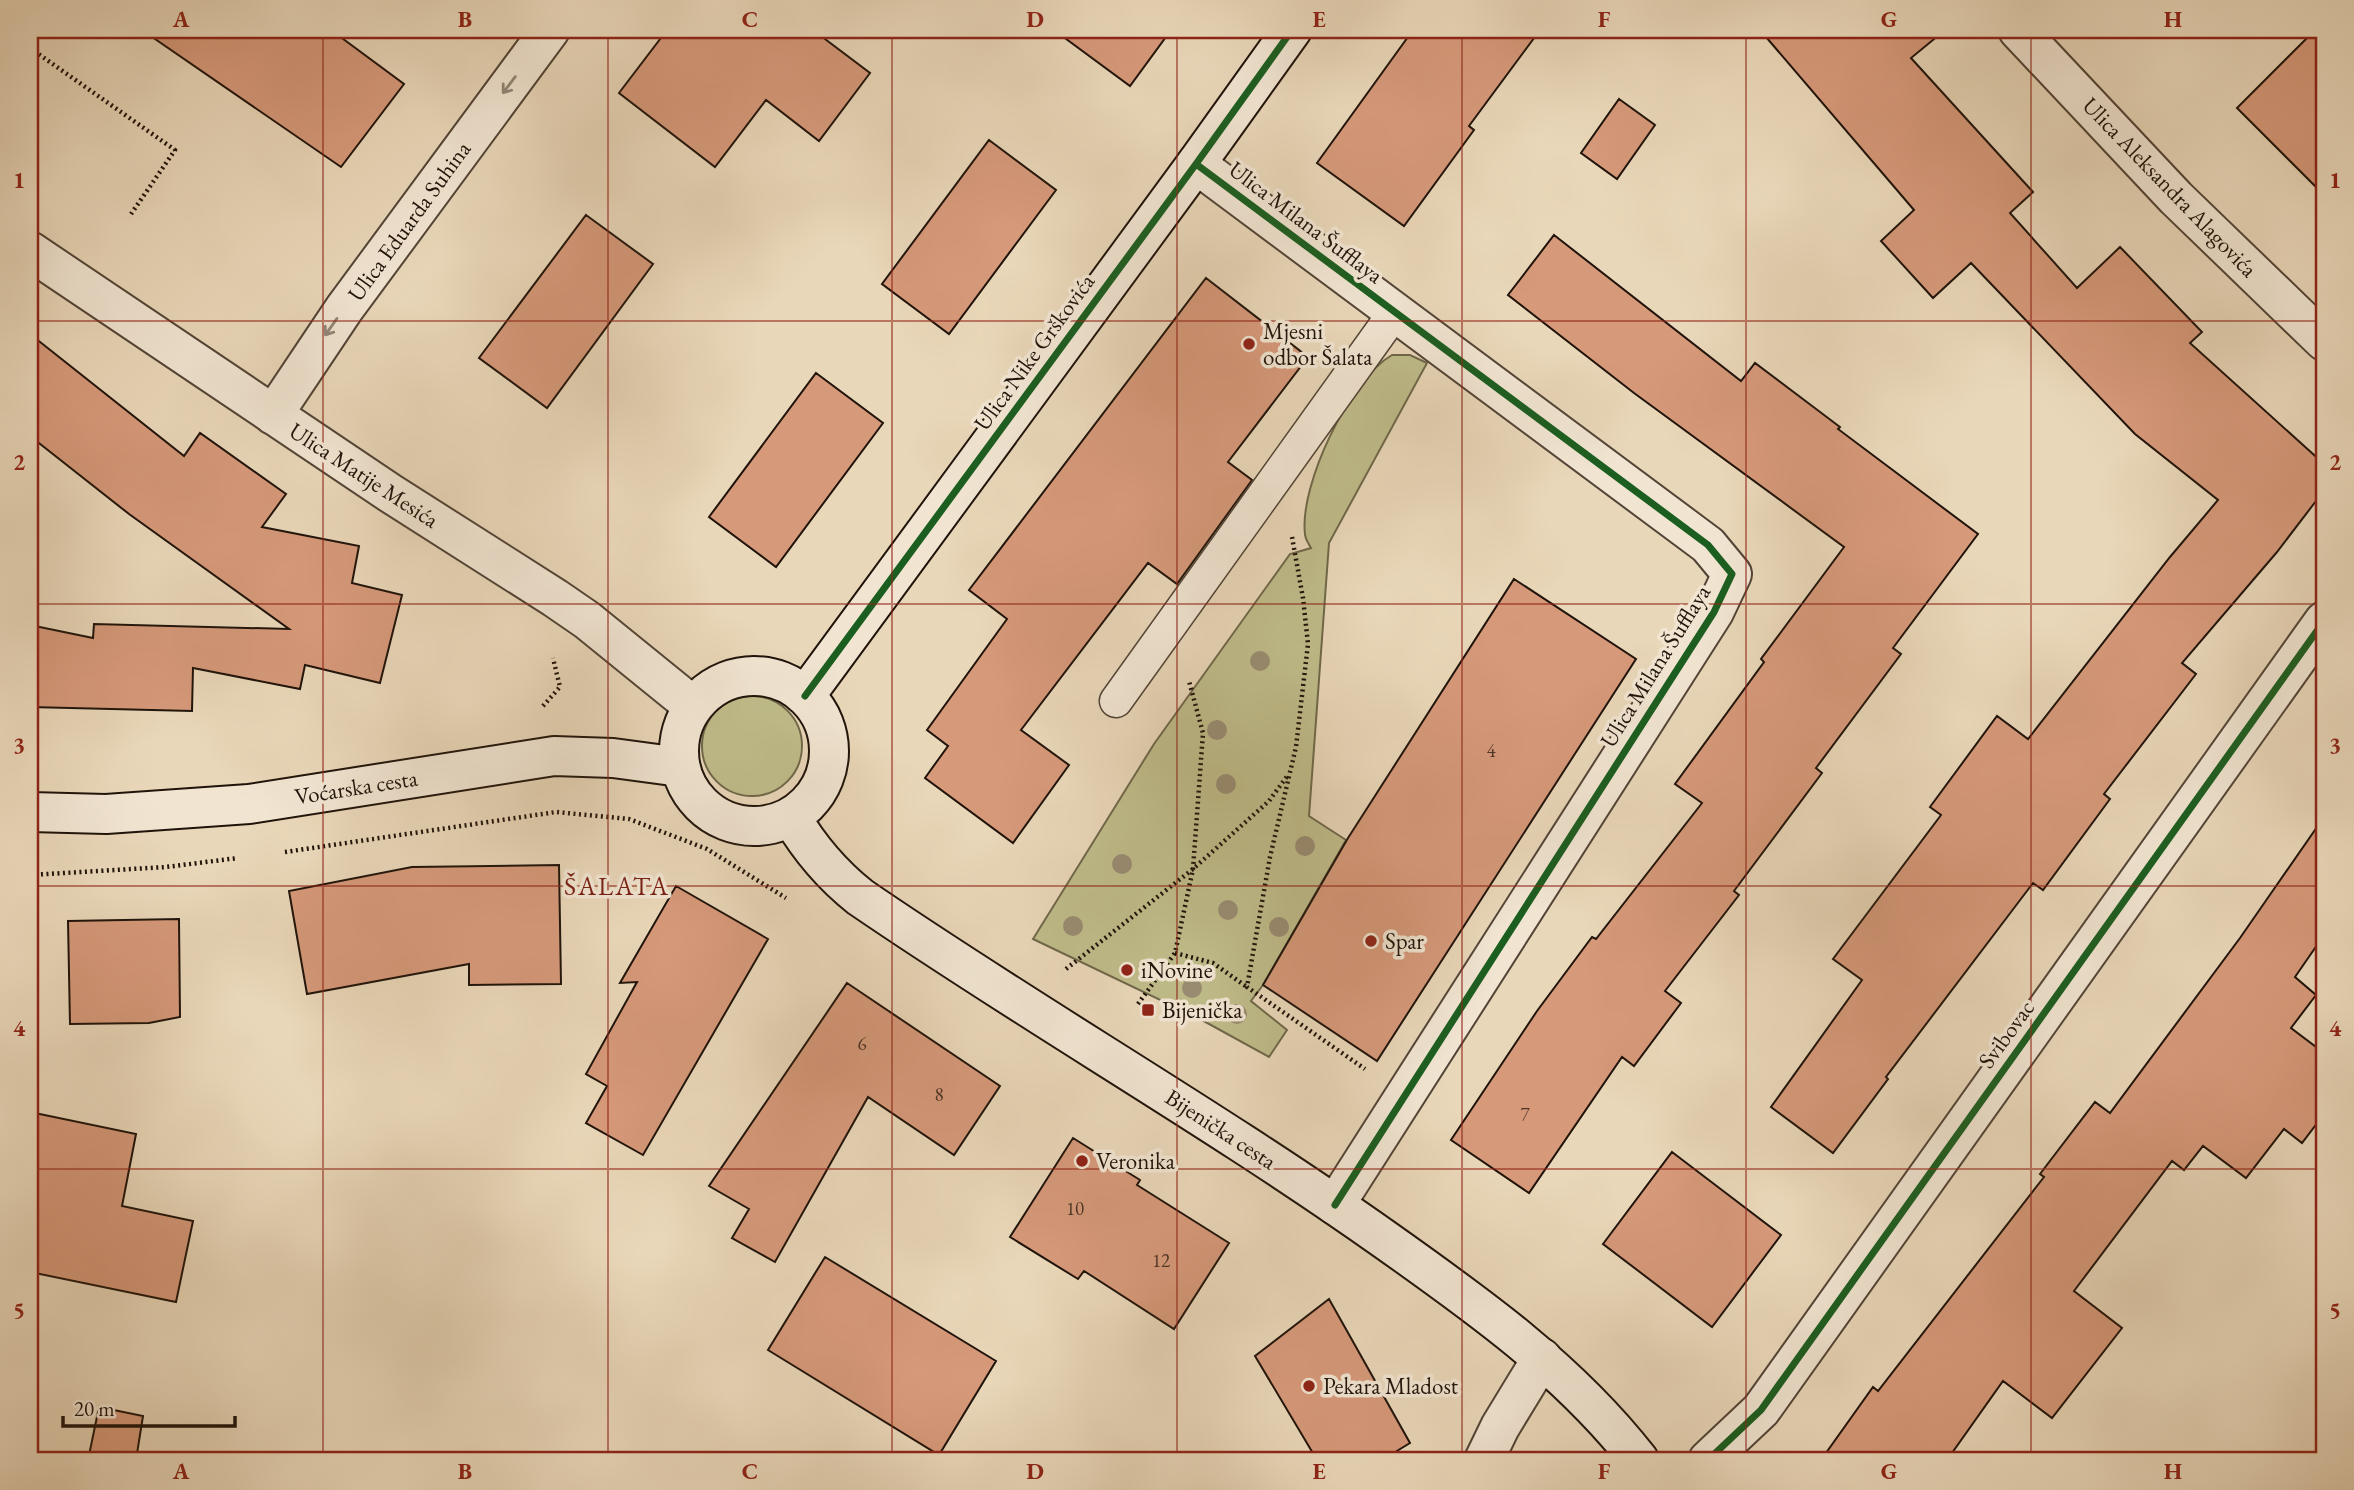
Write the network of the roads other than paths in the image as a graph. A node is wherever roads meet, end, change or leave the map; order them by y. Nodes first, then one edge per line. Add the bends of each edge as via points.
1 (550, 30) edge
2 (1293, 30) edge
3 (2018, 30) edge
4 (1196, 164) junction
5 (30, 251) edge
6 (1395, 312) junction
7 (2324, 341) edge
8 (273, 415) junction
9 (2324, 621) edge
10 (805, 696) junction
11 (1116, 701) dead end
12 (693, 706) junction
13 (680, 766) junction
14 (30, 812) edge
15 (790, 817) junction
16 (1335, 1205) junction
17 (1542, 1358) junction
18 (1484, 1460) edge
19 (1639, 1460) edge
20 (1708, 1460) edge

1 -> 8 street, Ulica Eduarda Suhina via 344,309
2 - 4 street, Ulica Nike Grškovića
3 - 7 street, Ulica Aleksandra Alagovića via 2176,198
4 - 6 street, Ulica Milana Šufflaya
4 - 10 street, Ulica Nike Grškovića
5 - 8 street, Ulica Matije Mesića
6 - 11 lane
6 - 16 street, Ulica Milana Šufflaya via 1708,545 1732,574 1714,612
8 - 12 street, Ulica Matije Mesića via 587,620
9 - 20 street, Svibovac via 1761,1410
10 - 12 street via 785,683 760,676 734,678 712,688
10 - 15 street via 820,715 828,736 829,760 816,793
12 - 13 street via 683,724
13 - 14 street, Voćarska cesta via 554,755 249,804 106,814
13 - 15 street via 688,789 722,820 757,826
15 - 16 street, Bijenička cesta via 817,856 860,897
16 - 17 street, Bijenička cesta
17 - 18 street
17 - 19 street, Bijenička cesta

